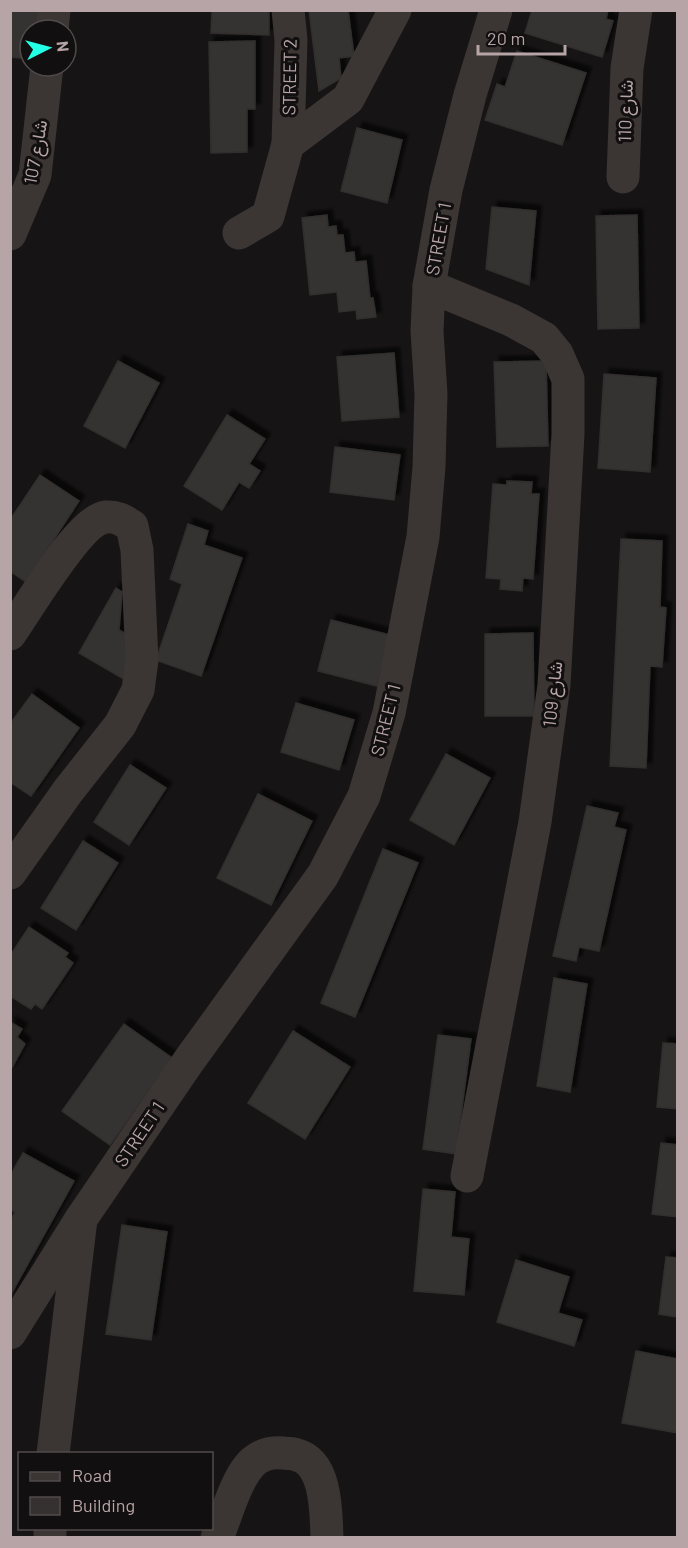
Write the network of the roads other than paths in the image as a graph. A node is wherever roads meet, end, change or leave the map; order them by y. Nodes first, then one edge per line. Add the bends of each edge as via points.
1 (288, 10) edge
2 (395, 10) edge
3 (496, 10) edge
4 (636, 10) edge
5 (47, 78) edge
6 (288, 144) junction
7 (623, 177) dead end
8 (239, 233) dead end
9 (10, 234) edge
10 (429, 286) junction
11 (10, 634) edge
12 (10, 873) edge
13 (467, 1176) dead end
14 (81, 1220) junction
15 (10, 1333) edge
16 (53, 1452) edge
17 (217, 1538) edge
18 (327, 1538) edge

1 - 6 street, STREET 2
2 - 6 street, STREET 2 via 348,99
3 - 10 street, STREET 1 via 446,190
4 - 7 street, شارع 110 via 627,68
5 - 9 street, شارع 107 via 35,175
6 - 8 street, STREET 2 via 268,216
10 - 13 street, شارع 109 via 544,338 557,354 568,379 554,685 535,822
10 - 14 street, STREET 1 via 430,456 423,537 389,713 364,796 323,875 188,1062
11 - 12 street via 75,539 92,523 105,517 119,518 132,526 137,550 142,660 138,690 120,725
14 - 15 street, STREET 1
14 - 16 street
17 - 18 street via 249,1466 262,1454 278,1453 308,1460 317,1473 326,1499

